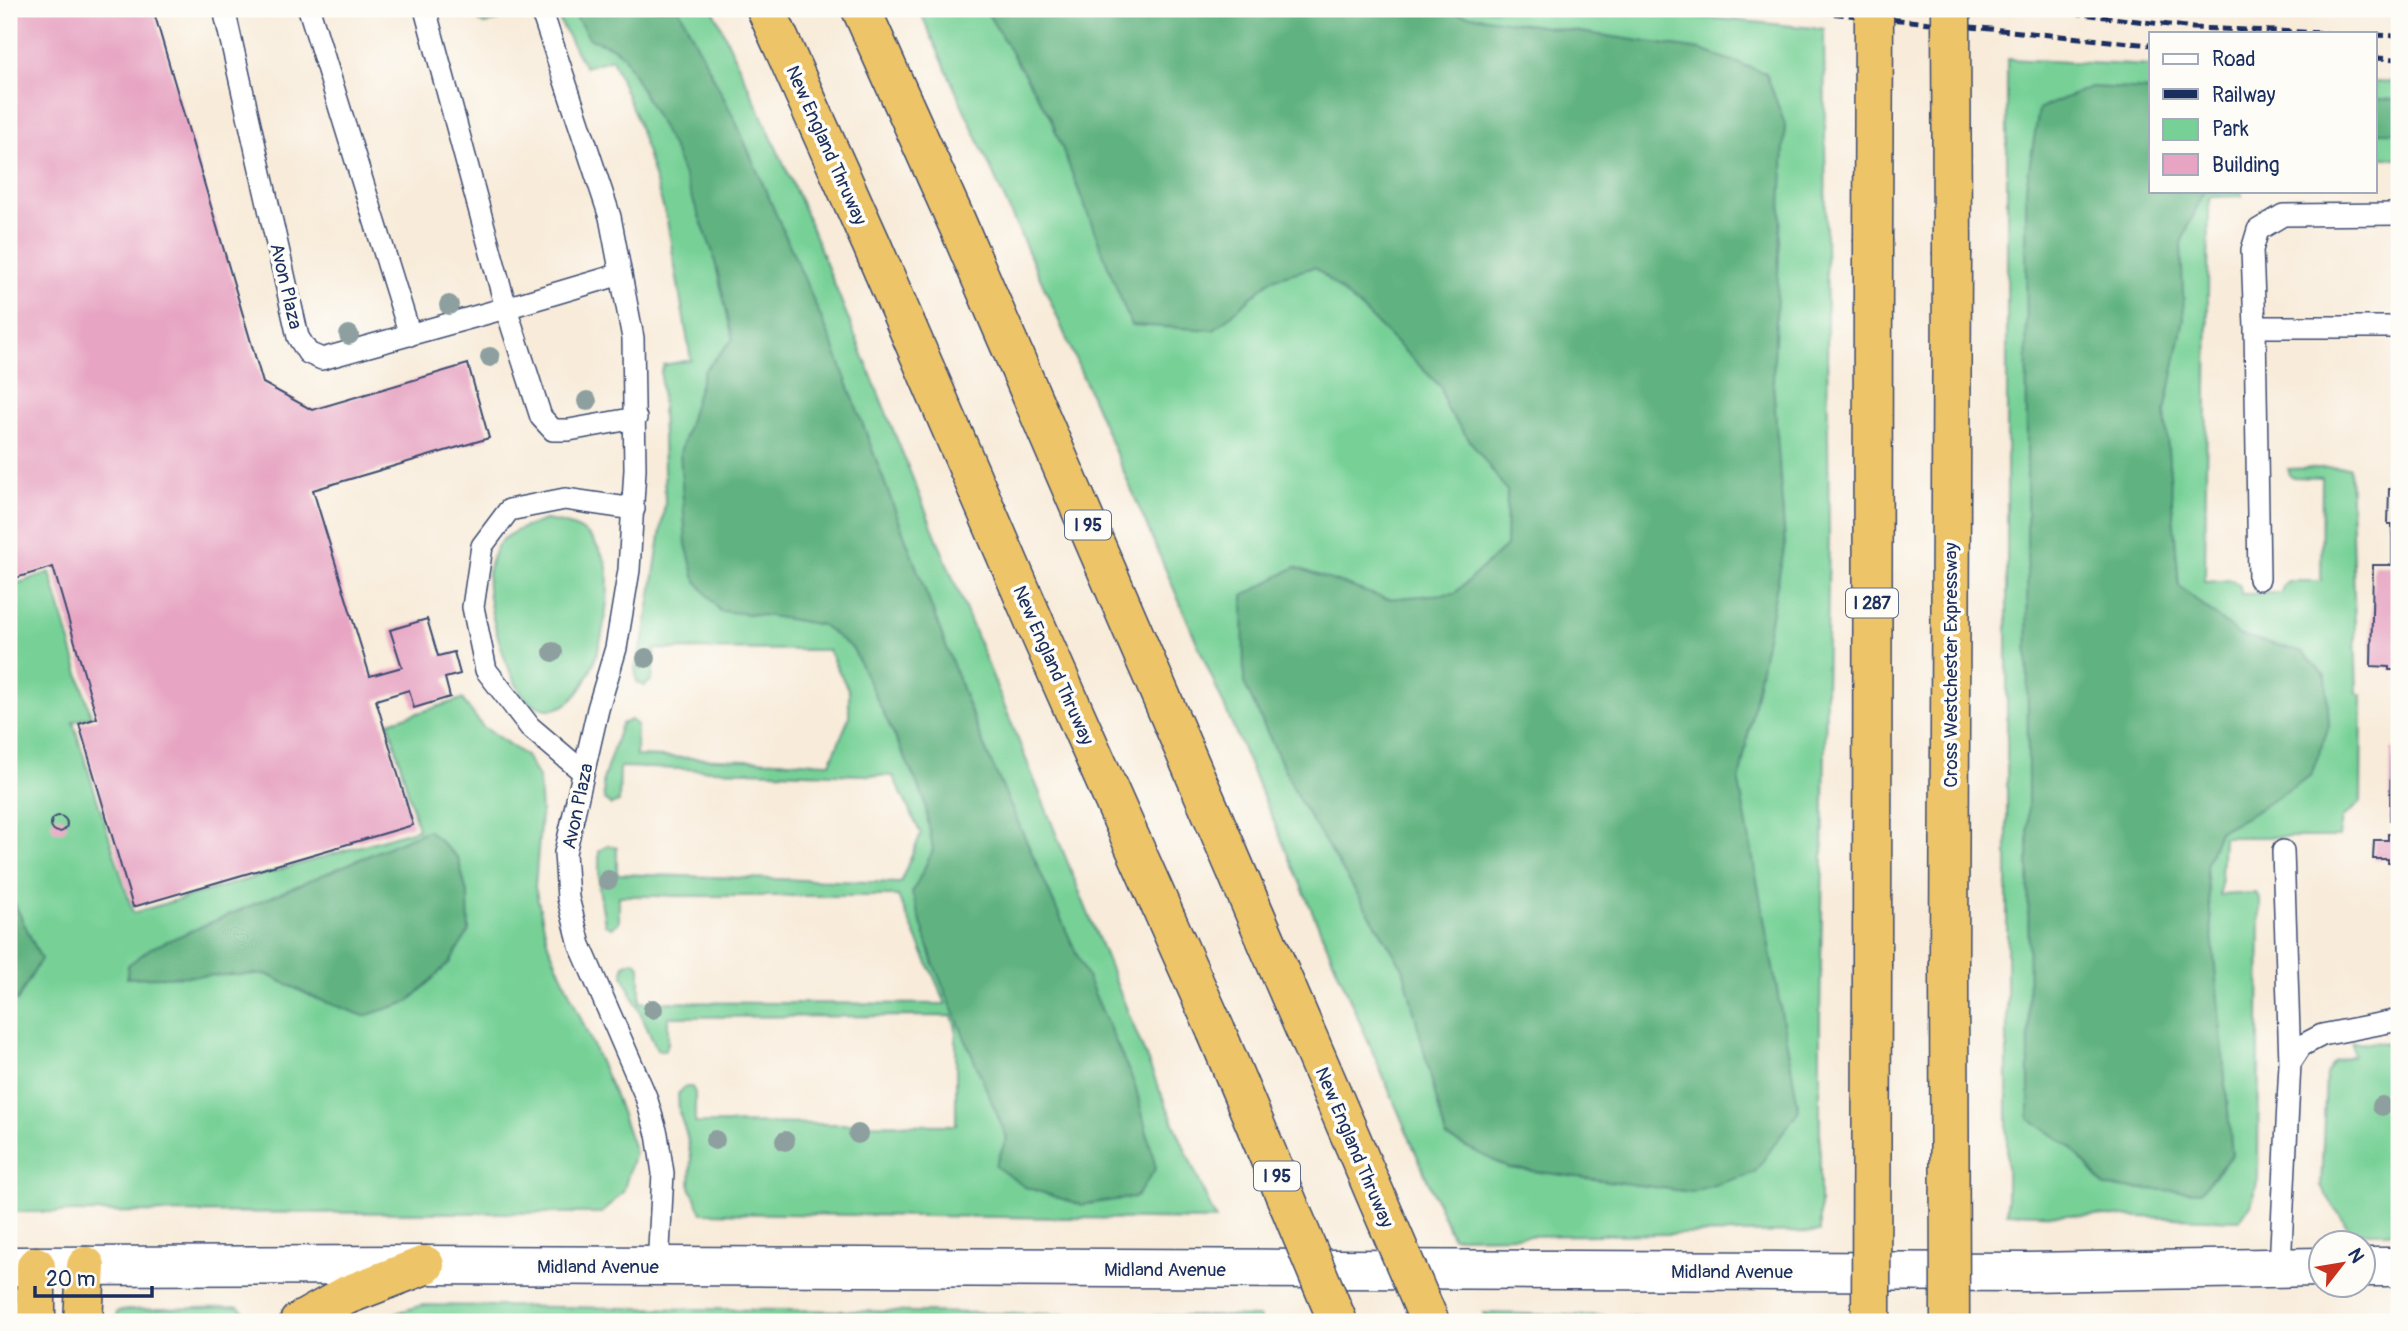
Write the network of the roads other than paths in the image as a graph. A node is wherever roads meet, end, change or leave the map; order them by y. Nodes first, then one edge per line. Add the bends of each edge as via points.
1 (224, 9) edge
2 (309, 9) edge
3 (425, 9) edge
4 (538, 9) edge
5 (766, 9) edge
6 (861, 9) edge
7 (1874, 9) edge
8 (1951, 9) edge
9 (2399, 214) edge
10 (621, 274) junction
11 (506, 308) junction
12 (2255, 327) junction
13 (2399, 327) edge
14 (410, 335) junction
15 (636, 418) junction
16 (634, 509) junction
17 (2259, 579) dead end
18 (583, 772) junction
19 (2283, 851) dead end
20 (2399, 1020) edge
21 (2290, 1063) junction
22 (425, 1265) junction
23 (22, 1266) edge
24 (86, 1266) junction
25 (658, 1267) junction
26 (2280, 1267) junction
27 (2306, 1267) edge
28 (2376, 1267) edge
29 (2399, 1268) edge
30 (36, 1322) edge
31 (83, 1322) edge
32 (299, 1322) edge
33 (1338, 1322) edge
34 (1430, 1322) edge
35 (1871, 1322) edge
36 (1950, 1322) edge

1 - 14 lane, Avon Plaza via 298,337 308,353 322,359
2 - 14 lane
3 - 11 lane
4 - 10 lane, Avon Plaza via 610,217
5 - 33 highway, New England Thruway / I 95, bridge via 1216,1031
6 - 34 highway, New England Thruway / I 95, bridge via 963,235
7 - 35 highway, I 287, bridge
8 - 36 highway, Cross Westchester Expressway, bridge
9 - 12 lane via 2283,215 2258,230 2252,250
10 - 11 lane, Avon Plaza
10 - 15 lane, Avon Plaza via 634,338
11 - 14 lane, Avon Plaza
11 - 15 lane via 541,417 553,430
12 - 13 lane
12 - 17 lane
15 - 16 lane, Avon Plaza
16 - 18 lane, Avon Plaza via 616,648
16 - 18 lane via 565,499 509,510 482,546 473,607 486,670 530,727
18 - 25 lane, Avon Plaza via 565,853 568,898 580,945 646,1097 657,1134 663,1173
19 - 21 lane
20 - 21 lane via 2322,1035 2301,1046
21 - 26 lane
22 - 24 street, Midland Avenue
22 - 25 street, Midland Avenue
22 - 32 highway via 346,1295
23 - 24 street, Midland Avenue
23 - 30 highway
24 - 31 highway
25 - 26 street, Midland Avenue via 2026,1272
26 - 27 street, Midland Avenue
28 - 29 street

